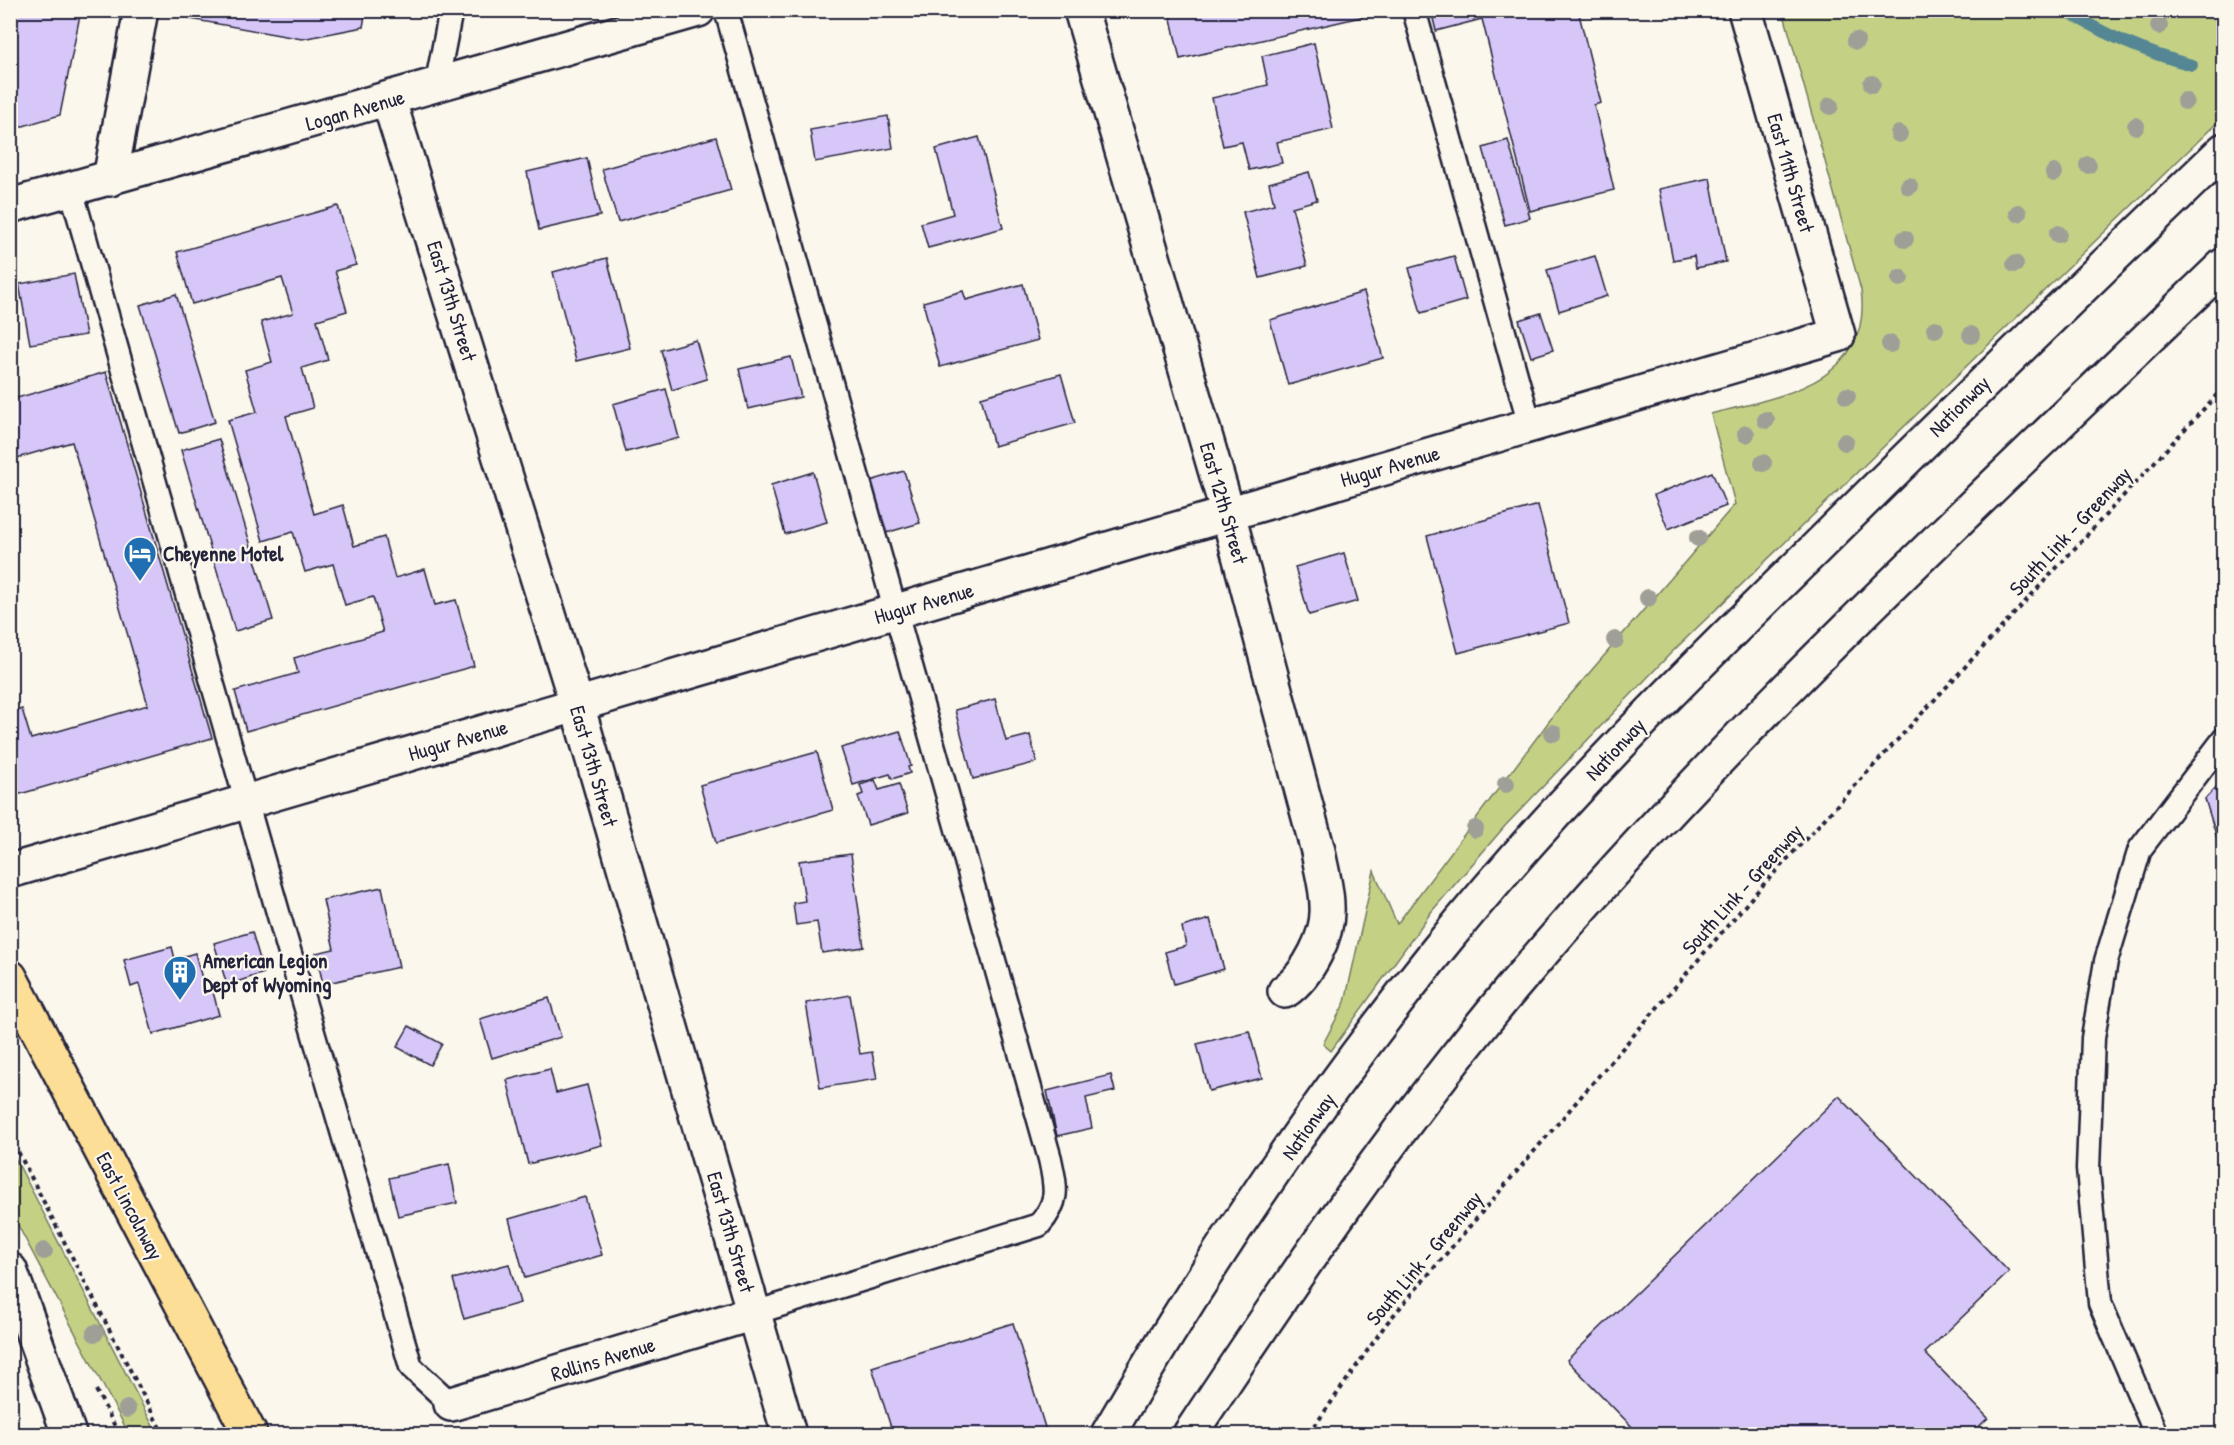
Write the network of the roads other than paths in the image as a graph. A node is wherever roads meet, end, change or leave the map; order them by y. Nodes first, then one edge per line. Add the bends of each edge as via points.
1 (141, 10) edge
2 (451, 10) edge
3 (698, 10) edge
4 (726, 10) edge
5 (1081, 10) edge
6 (1414, 10) edge
7 (1745, 10) edge
8 (436, 87) junction
9 (389, 100) junction
10 (2223, 150) edge
11 (110, 178) junction
12 (71, 189) junction
13 (10, 206) edge
14 (2223, 265) edge
15 (1838, 335) joint
16 (1530, 425) junction
17 (1228, 514) junction
18 (896, 612) junction
19 (577, 705) junction
20 (2223, 739) edge
21 (246, 803) junction
22 (10, 871) edge
23 (10, 977) edge
24 (1285, 991) dead end
25 (10, 1270) edge
26 (754, 1313) junction
27 (451, 1404) joint
28 (69, 1434) edge
29 (250, 1434) edge
30 (789, 1434) edge
31 (1108, 1434) edge
32 (1190, 1434) edge
33 (2156, 1434) edge

1 - 11 street
2 - 8 lane
3 - 8 street, Logan Avenue
4 - 18 lane
5 - 17 street, East 12th Street
6 - 16 lane
7 - 15 street, East 11th Street
8 - 9 street, Logan Avenue
9 - 11 street, Logan Avenue
9 - 19 street, East 13th Street
10 - 31 street, Nationway via 1637,725 1489,888 1436,952 1314,1117 1200,1284
11 - 12 street, Logan Avenue
12 - 13 street, Logan Avenue
12 - 21 lane
14 - 32 street via 1824,651 1727,749 1575,916 1510,991 1398,1134
15 - 16 street, Hugur Avenue
16 - 17 street, Hugur Avenue
17 - 18 street, Hugur Avenue
17 - 24 street, East 12th Street via 1317,851 1328,907 1323,934 1299,981
18 - 19 street, Hugur Avenue
18 - 26 lane via 1050,1159 1056,1190 1052,1210 1040,1225
19 - 21 street, Hugur Avenue
19 - 26 street, East 13th Street
20 - 33 lane via 2140,849 2106,961 2093,1038 2088,1169 2100,1303
21 - 22 street, Hugur Avenue
21 - 27 lane via 411,1367
23 - 29 main road, East Lincolnway
25 - 28 street
26 - 27 street, Rollins Avenue
26 - 30 street, East 13th Street

